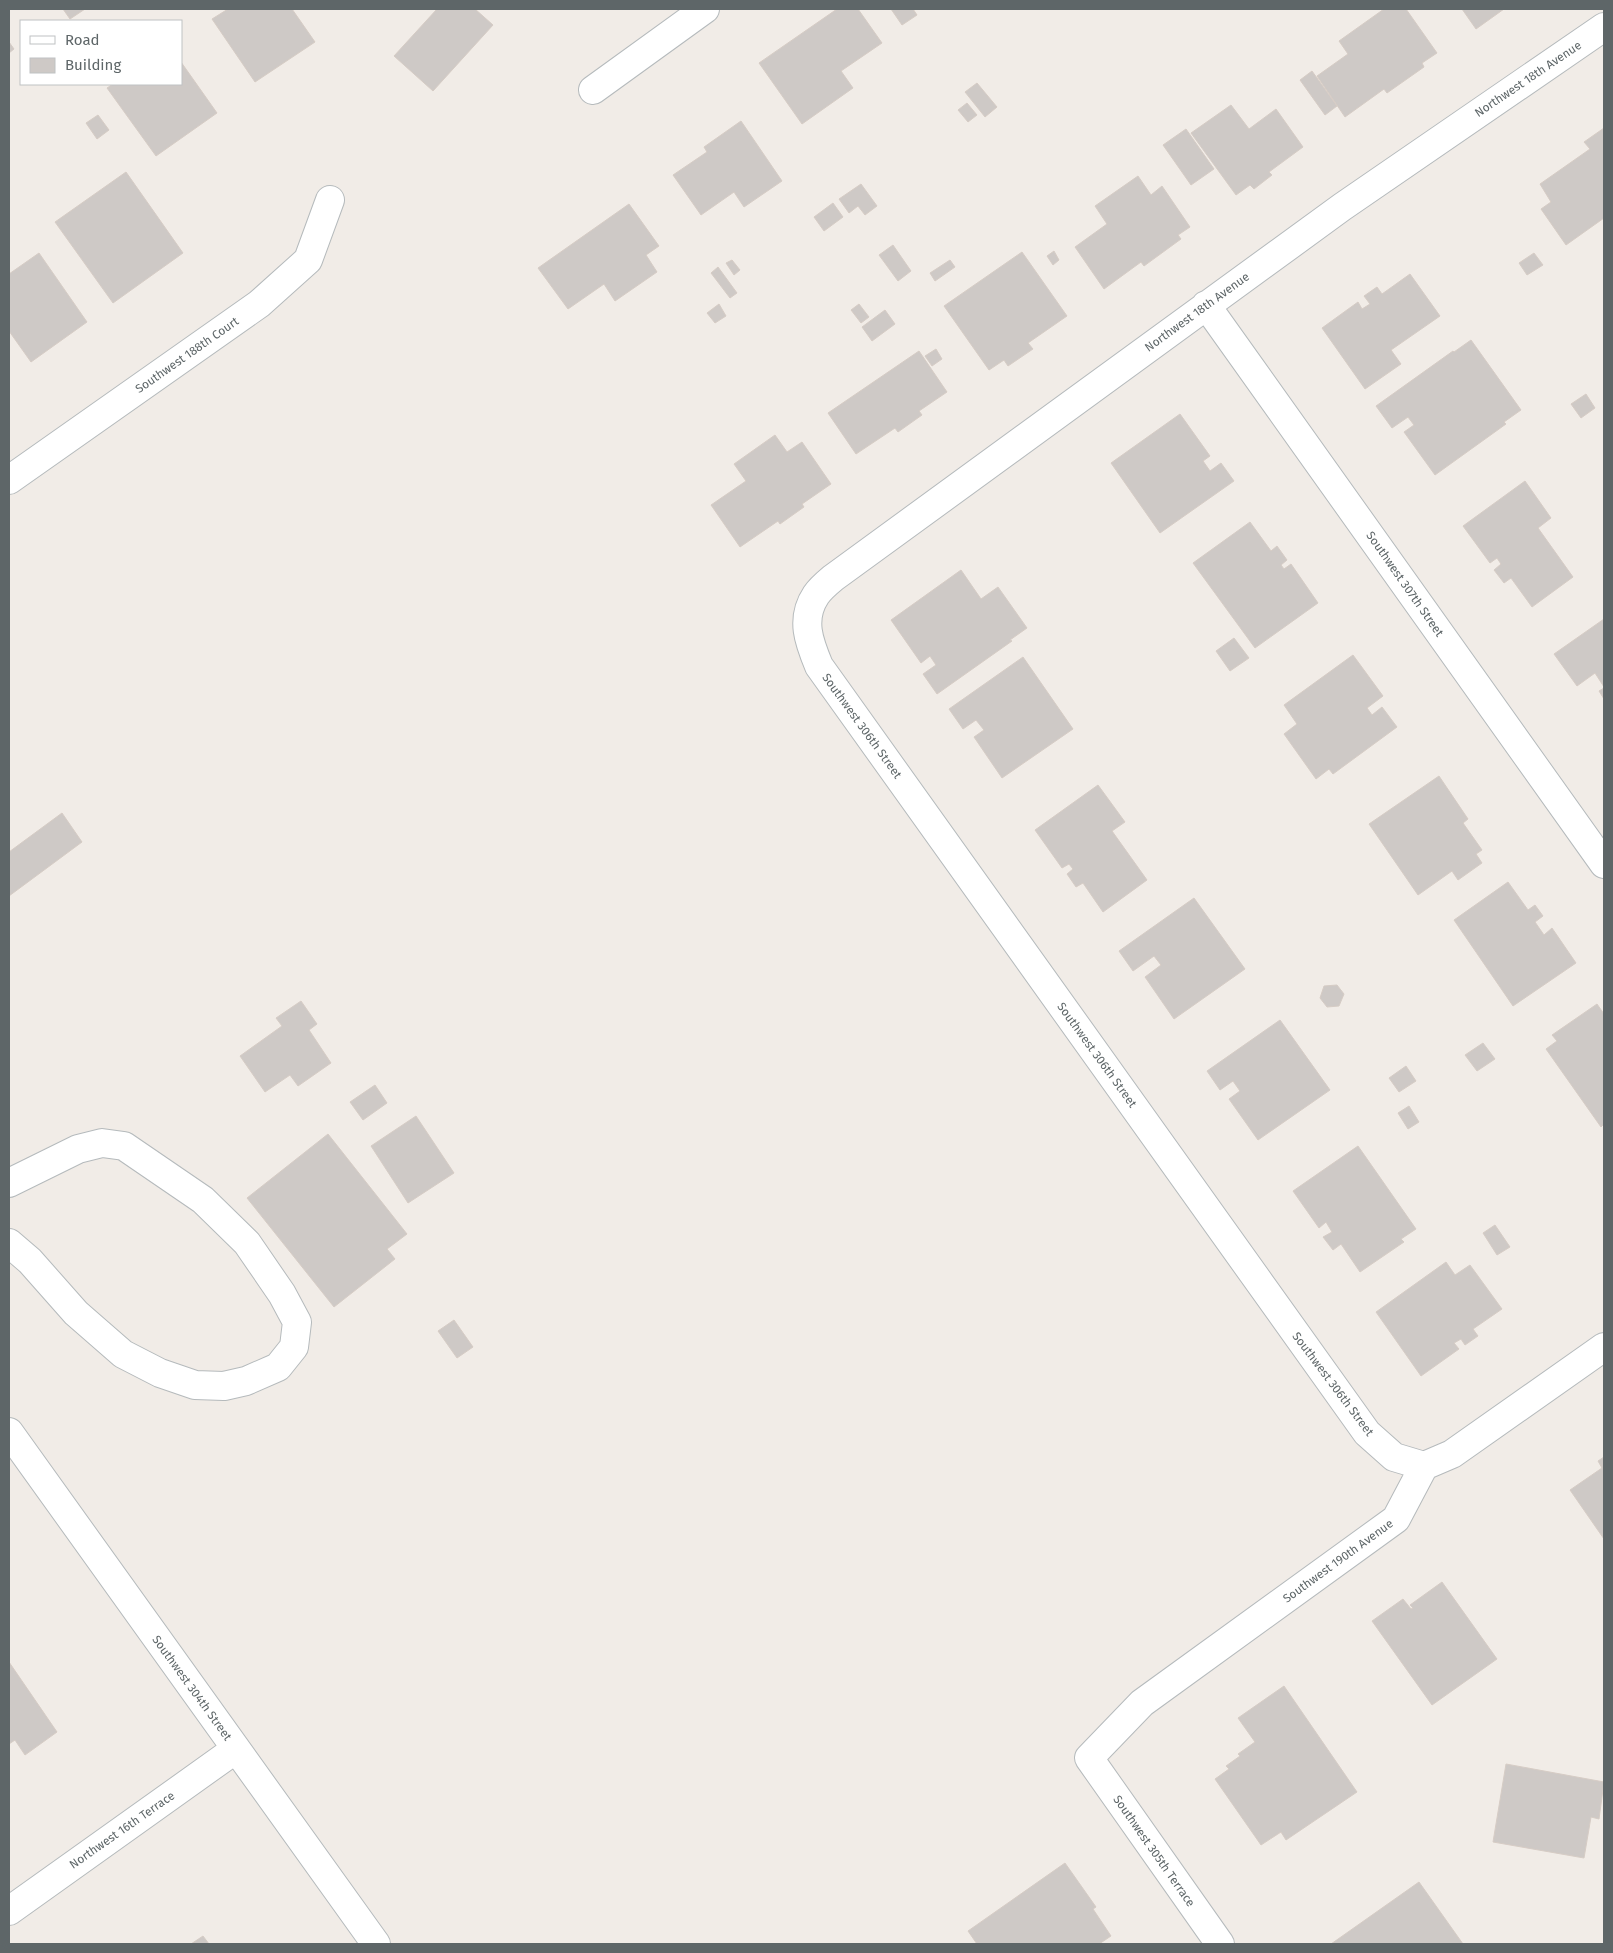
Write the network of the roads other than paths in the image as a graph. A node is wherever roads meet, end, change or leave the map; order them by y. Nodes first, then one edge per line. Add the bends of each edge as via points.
1 (705, 9) edge
2 (1604, 27) edge
3 (592, 90) dead end
4 (330, 200) dead end
5 (1206, 305) junction
6 (9, 480) edge
7 (807, 615) joint
8 (1604, 864) edge
9 (9, 1183) edge
10 (9, 1243) edge
11 (1604, 1347) edge
12 (9, 1432) edge
13 (1424, 1466) junction
14 (236, 1749) junction
15 (1089, 1758) joint
16 (9, 1911) edge
17 (376, 1944) edge
18 (1220, 1944) edge

1 - 3 street
2 - 5 street, Northwest 18th Avenue
4 - 6 street, Southwest 188th Court via 308,260 259,304
5 - 7 street, Northwest 18th Avenue via 832,578 816,594
5 - 8 street, Southwest 307th Street
7 - 13 street, Southwest 306th Street via 808,638 819,666 1366,1433 1394,1457
9 - 10 street via 78,1149 102,1143 124,1146 203,1200 246,1243 282,1294 297,1322 294,1347 278,1367 246,1381 224,1386 195,1385 160,1373 123,1354 76,1313 30,1261
11 - 13 street via 1452,1454
12 - 14 street, Southwest 304th Street
13 - 15 street, Southwest 190th Avenue via 1396,1519 1142,1702
14 - 16 street, Northwest 16th Terrace
14 - 17 street, Southwest 304th Street
15 - 18 street, Southwest 305th Terrace

